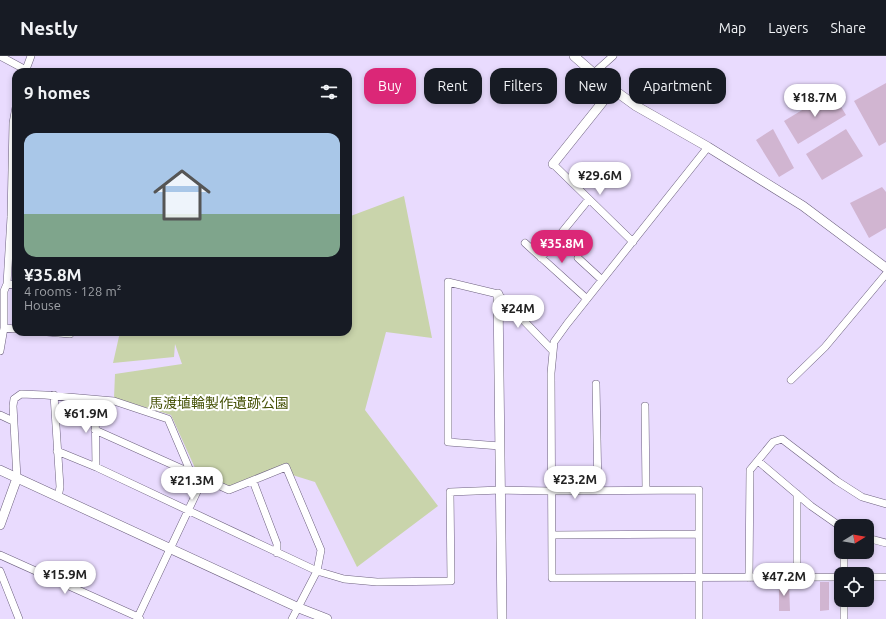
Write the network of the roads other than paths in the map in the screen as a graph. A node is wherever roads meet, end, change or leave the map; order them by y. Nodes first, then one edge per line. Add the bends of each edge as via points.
1 (0, 56) edge
2 (31, 56) edge
3 (574, 56) edge
4 (613, 56) edge
5 (21, 68) edge
6 (27, 68) edge
7 (588, 68) edge
8 (600, 68) edge
9 (621, 95) edge
10 (601, 104) edge
11 (708, 147) junction
12 (553, 164) joint
13 (12, 186) edge
14 (589, 199) junction
15 (633, 242) junction
16 (525, 243) dead end
17 (541, 258) junction
18 (578, 258) dead end
19 (886, 268) edge
20 (886, 274) edge
21 (602, 280) junction
22 (4, 289) edge
23 (498, 294) junction
24 (587, 299) junction
25 (4, 328) junction
26 (12, 329) edge
27 (0, 351) edge
28 (553, 351) junction
29 (790, 380) dead end
30 (596, 384) dead end
31 (54, 395) junction
32 (95, 400) junction
33 (645, 406) dead end
34 (0, 415) edge
35 (13, 421) junction
36 (95, 430) junction
37 (500, 446) junction
38 (57, 451) junction
39 (758, 461) junction
40 (96, 467) junction
41 (0, 470) edge
42 (191, 473) junction
43 (17, 478) junction
44 (203, 479) junction
45 (253, 482) junction
46 (501, 490) junction
47 (646, 490) junction
48 (551, 491) junction
49 (598, 491) junction
50 (797, 494) junction
51 (58, 497) junction
52 (886, 504) edge
53 (189, 510) junction
54 (2, 514) edge
55 (834, 522) edge
56 (0, 525) edge
57 (699, 534) junction
58 (552, 535) junction
59 (874, 540) edge
60 (886, 543) edge
61 (172, 549) junction
62 (277, 553) junction
63 (0, 556) edge
64 (0, 571) edge
65 (317, 571) junction
66 (834, 577) edge
67 (874, 577) edge
68 (886, 577) edge
69 (699, 578) junction
70 (749, 578) junction
71 (797, 578) junction
72 (2, 580) edge
73 (844, 607) edge
74 (299, 608) junction
75 (139, 618) edge
76 (19, 619) edge
77 (292, 619) edge
78 (327, 619) edge
79 (502, 619) edge
80 (699, 619) edge
81 (844, 619) edge

1 - 5 street
2 - 6 street
3 - 7 street
4 - 8 street
9 - 11 street
10 - 12 street
11 - 15 street
11 - 19 street via 803,206
12 - 14 street
13 - 22 street
14 - 15 street
14 - 17 street
15 - 21 street
16 - 17 street
17 - 24 street
18 - 21 street
20 - 29 street via 825,346
21 - 24 street
22 - 25 street
23 - 28 street
23 - 37 street
23 - 37 street via 448,282 448,442
24 - 28 street via 554,342
25 - 26 street
25 - 27 street
28 - 48 street
30 - 49 street
31 - 32 street
31 - 35 street via 20,394 14,399
31 - 38 street
32 - 36 street
32 - 42 street via 114,401 168,419
33 - 47 street
34 - 35 street
35 - 43 street
36 - 40 street
36 - 42 street
37 - 46 street
38 - 40 street
38 - 51 street via 60,487
39 - 50 street
39 - 52 street via 773,442 782,439 862,497
39 - 70 street via 750,470
40 - 53 street
41 - 43 street
42 - 44 street
43 - 51 street
43 - 54 street
44 - 45 street via 229,490
44 - 53 street
45 - 62 street via 277,544
45 - 65 street via 286,467 321,550
46 - 48 street
46 - 65 street via 450,492 451,581 377,582 344,579
46 - 79 street
47 - 49 street
47 - 57 street via 699,490
48 - 49 street
48 - 58 street
50 - 55 street
50 - 71 street
51 - 61 street
53 - 61 street
53 - 62 street
54 - 56 street
57 - 58 street
57 - 69 street
58 - 69 street via 552,578
59 - 60 street
61 - 74 street
61 - 75 street
62 - 65 street
63 - 75 street
64 - 72 street
65 - 74 street
66 - 71 street
67 - 68 street
69 - 70 street
69 - 80 street
70 - 71 street
72 - 76 street
73 - 81 street
74 - 77 street
74 - 78 street

